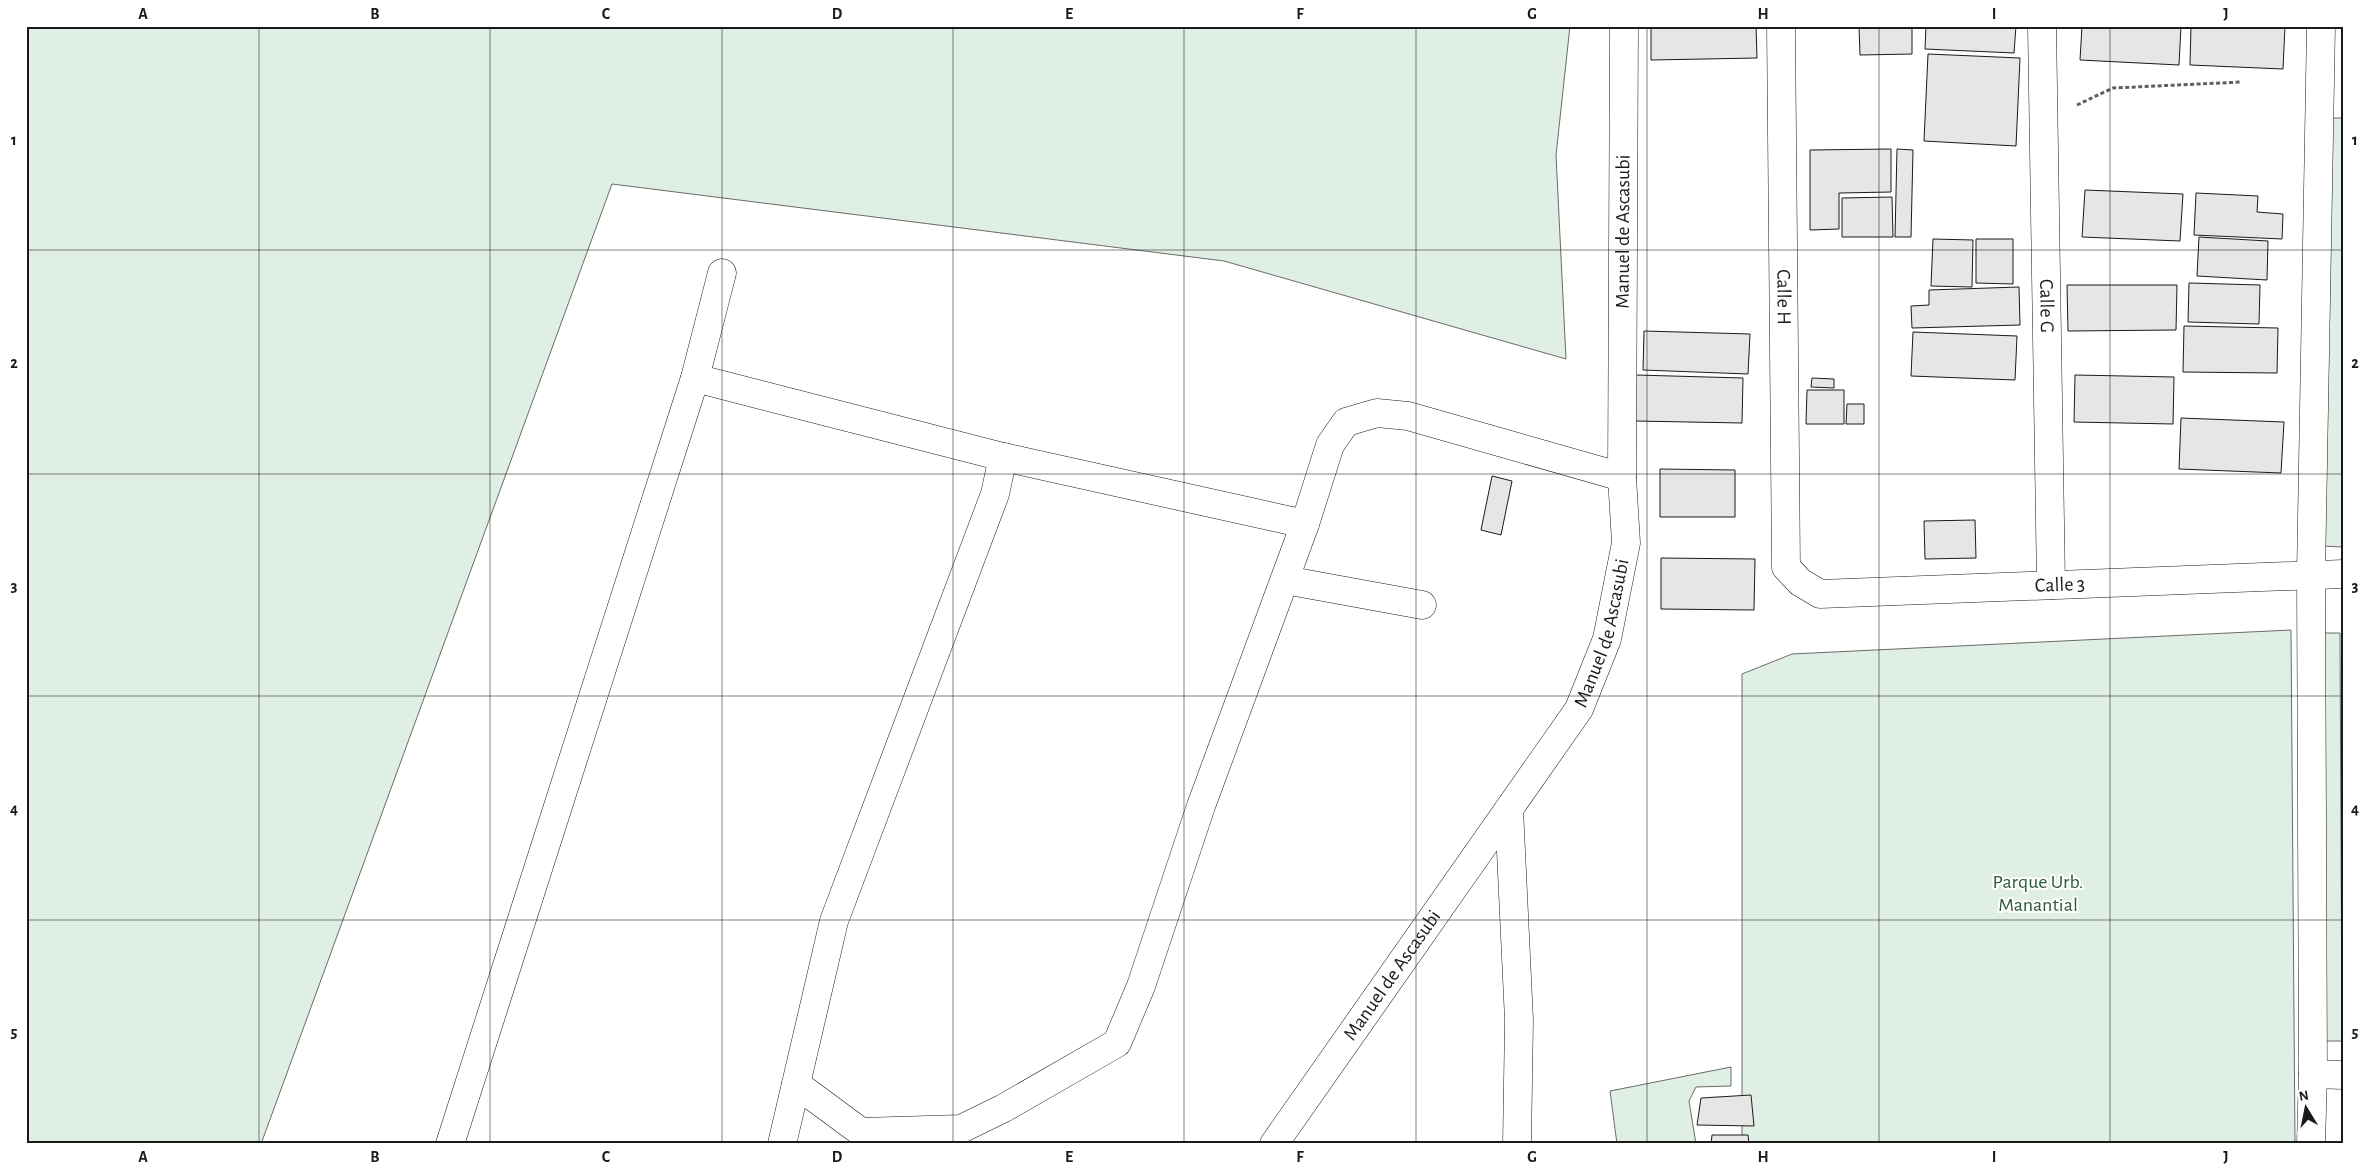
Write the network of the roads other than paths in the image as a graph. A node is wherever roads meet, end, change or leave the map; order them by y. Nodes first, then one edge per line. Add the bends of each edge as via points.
1 (1624, 26) edge
2 (1781, 26) edge
3 (2042, 26) edge
4 (2321, 26) edge
5 (722, 273) dead end
6 (695, 378) junction
7 (1003, 457) junction
8 (1622, 476) junction
9 (1305, 524) junction
10 (1786, 567) joint
11 (2311, 573) junction
12 (2343, 574) edge
13 (1284, 580) junction
14 (2052, 585) junction
15 (1422, 605) dead end
16 (1509, 809) junction
17 (2313, 1074) junction
18 (2343, 1075) edge
19 (796, 1084) junction
20 (450, 1144) edge
21 (782, 1144) edge
22 (1274, 1144) edge
23 (1517, 1144) edge
24 (2312, 1144) edge

1 - 8 street, Manuel de Ascasubi
2 - 10 street, Calle H
3 - 14 street, Calle G
4 - 11 street
5 - 6 street
6 - 7 street
6 - 20 street
7 - 9 street
7 - 19 street via 995,494 834,921
8 - 9 street via 1408,416 1377,413 1346,422 1330,445
8 - 16 street, Manuel de Ascasubi via 1626,543 1607,639 1579,710
9 - 13 street
10 - 14 street, Calle 3 via 1800,582 1820,594
11 - 12 street, Calle 3
11 - 14 street, Calle 3
11 - 17 street
13 - 15 street
13 - 19 street via 1201,806 1141,986 1117,1043 961,1129 861,1132
16 - 22 street, Manuel de Ascasubi
16 - 23 street via 1519,1020
17 - 18 street
17 - 24 street
19 - 21 street

